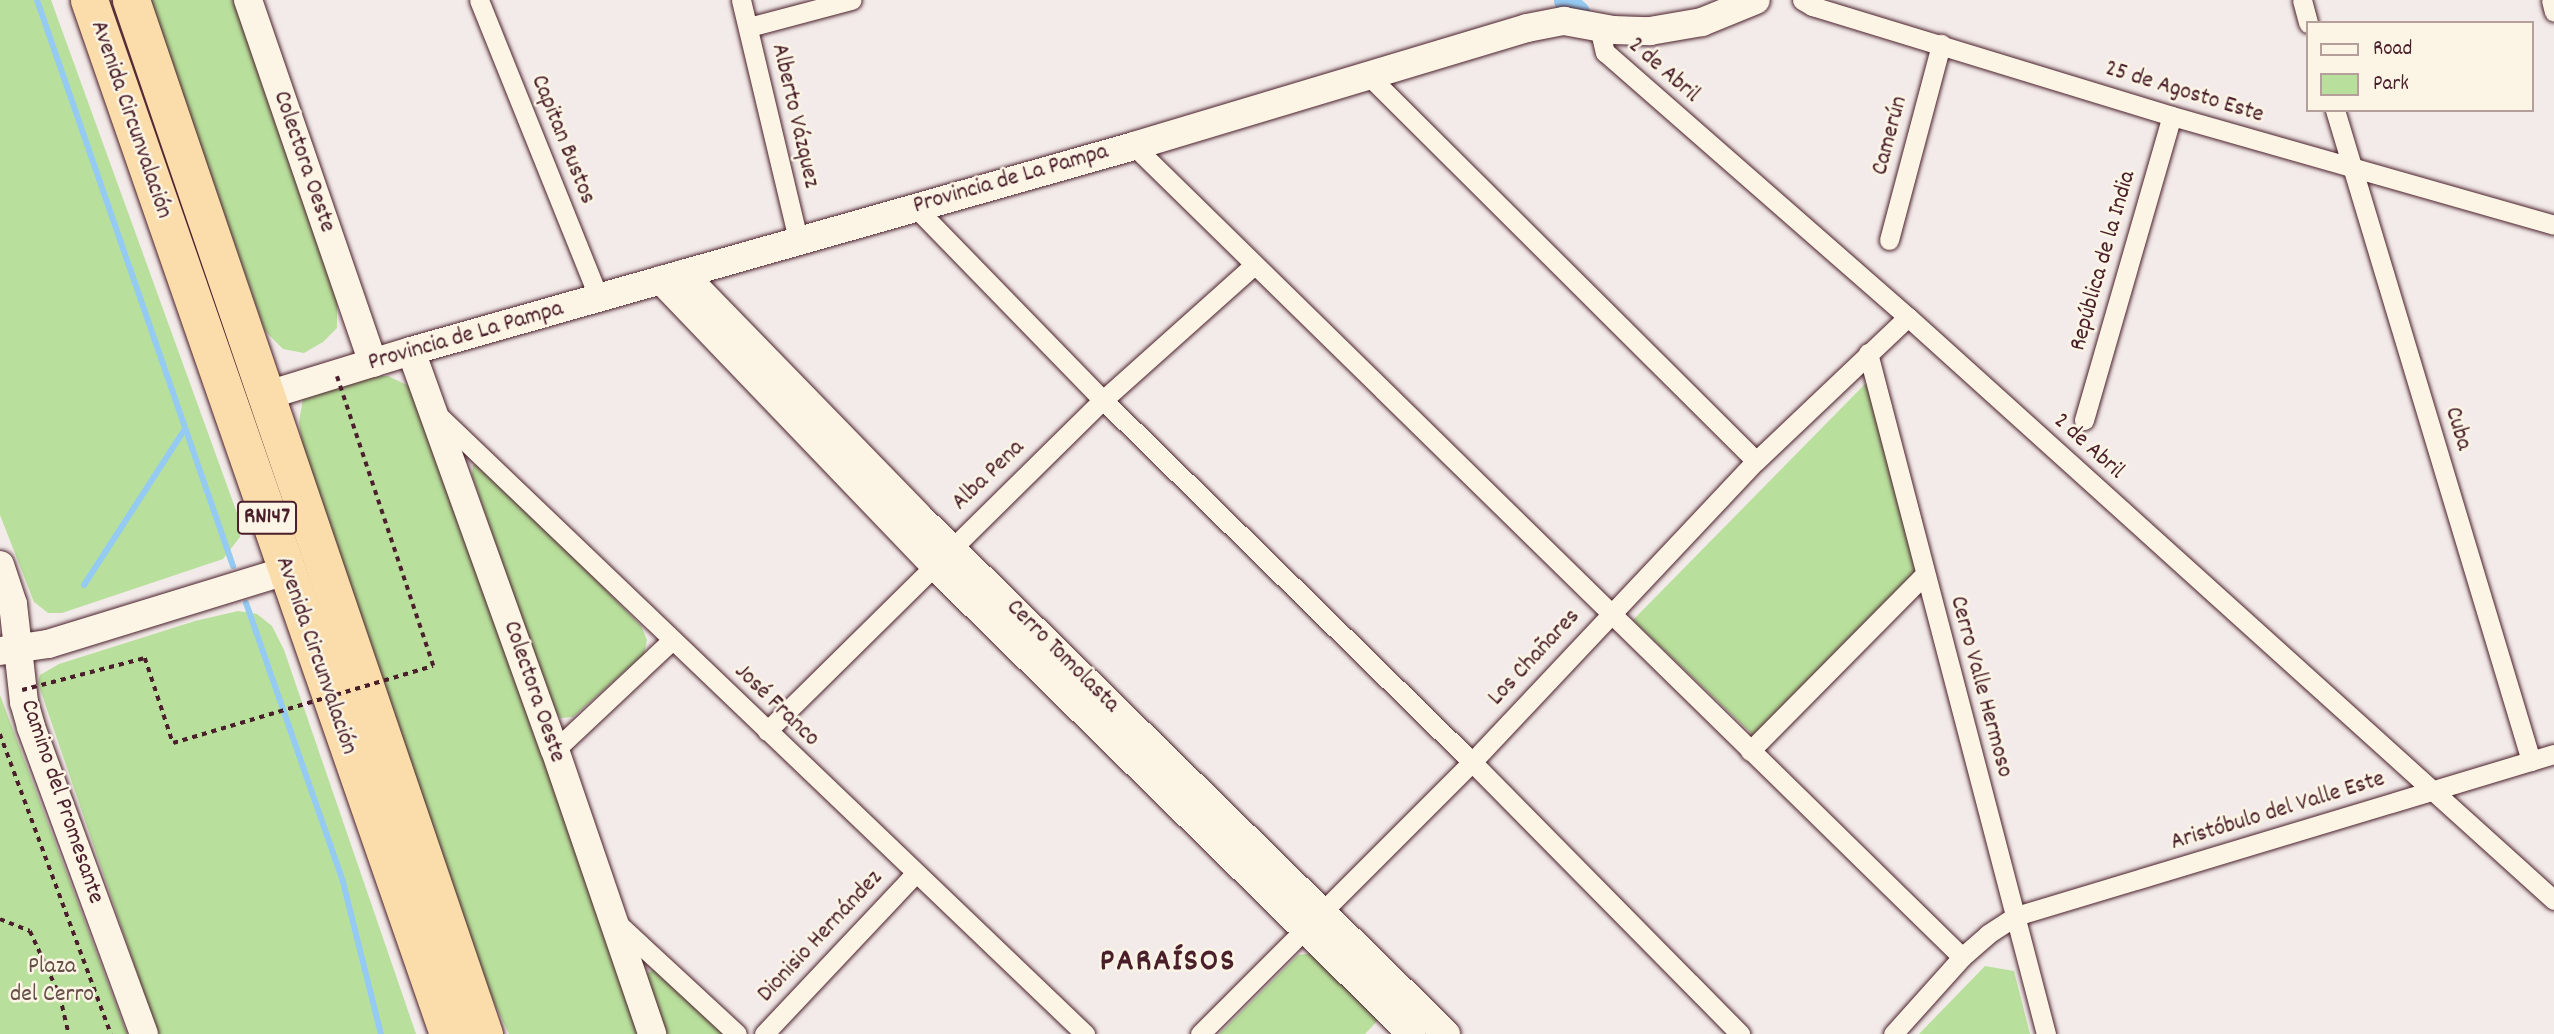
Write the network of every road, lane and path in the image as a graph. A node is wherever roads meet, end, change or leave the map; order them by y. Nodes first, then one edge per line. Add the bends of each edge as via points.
1 (89, 0) edge
2 (131, 0) edge
3 (248, 0) edge
4 (479, 0) edge
5 (741, 0) edge
6 (851, 0) edge
7 (1540, 0) edge
8 (1756, 0) edge
9 (1802, 0) edge
10 (2302, 0) edge
11 (2550, 0) edge
12 (2554, 12) edge
13 (1595, 13) edge
14 (1564, 21) junction
15 (2307, 21) edge
16 (749, 27) junction
17 (1941, 44) junction
18 (1368, 75) junction
19 (2336, 112) edge
20 (2172, 116) junction
21 (1134, 146) junction
22 (2353, 169) junction
23 (915, 207) junction
24 (2554, 225) edge
25 (1889, 240) dead end
26 (799, 243) junction
27 (1254, 265) junction
28 (672, 277) junction
29 (599, 299) junction
30 (1908, 317) junction
31 (411, 351) junction
32 (1868, 353) junction
33 (373, 363) junction
34 (336, 374) junction
35 (268, 395) junction
36 (1102, 400) junction
37 (434, 411) junction
38 (2084, 420) dead end
39 (1756, 461) junction
40 (942, 556) junction
41 (0, 565) edge
42 (285, 570) junction
43 (1924, 575) junction
44 (1609, 614) junction
45 (672, 640) junction
46 (5, 648) edge
47 (22, 690) junction
48 (766, 731) junction
49 (0, 734) edge
50 (555, 750) junction
51 (1750, 751) junction
52 (2554, 754) edge
53 (2531, 761) junction
54 (1472, 762) junction
55 (2433, 792) junction
56 (915, 874) junction
57 (436, 890) junction
58 (2554, 900) edge
59 (609, 916) junction
60 (2016, 916) junction
61 (0, 919) edge
62 (1313, 920) junction
63 (1962, 957) junction
64 (427, 975) junction
65 (69, 1034) edge
66 (111, 1034) edge
67 (144, 1034) edge
68 (440, 1034) edge
69 (448, 1034) edge
70 (484, 1034) edge
71 (499, 1034) edge
72 (652, 1034) edge
73 (737, 1034) edge
74 (764, 1034) edge
75 (1085, 1034) edge
76 (1200, 1034) edge
77 (1412, 1034) edge
78 (1446, 1034) edge
79 (1740, 1034) edge
80 (1893, 1034) edge
81 (2046, 1034) edge

1 - 42 highway, Avenida Circunvalación / RN147
2 - 35 highway, Avenida Circunvalación / RN147
3 - 33 street, Colectora Oeste
4 - 29 street, Capitan Bustos
5 - 16 street, Alberto Vázquez
6 - 16 street
7 - 14 street
8 - 13 street, Provincia de La Pampa via 1702,22 1650,31
9 - 17 street, 25 de Agosto Este
10 - 15 street
11 - 12 street
13 - 14 street, Provincia de La Pampa
13 - 30 street, 2 de Abril via 1605,52
14 - 18 street, Provincia de La Pampa via 1527,27
16 - 26 street, Alberto Vázquez
17 - 20 street, 25 de Agosto Este
17 - 25 street, Camerún
18 - 21 street, Provincia de La Pampa
18 - 39 street
19 - 22 street, Cuba
20 - 22 street, 25 de Agosto Este
20 - 38 street, República de la India
21 - 23 street, Provincia de La Pampa
21 - 27 street
22 - 24 street, 25 de Agosto Este
22 - 53 street, Cuba
23 - 26 street, Provincia de La Pampa
23 - 36 street
26 - 28 street, Provincia de La Pampa
27 - 36 street, Alba Pena
27 - 44 street
28 - 29 street, Provincia de La Pampa
28 - 40 street, Cerro Tomolasta
29 - 31 street, Provincia de La Pampa
30 - 32 street, Los Chañares
30 - 55 street, 2 de Abril
31 - 33 street, Provincia de La Pampa
31 - 37 street, Colectora Oeste
32 - 39 street, Los Chañares
32 - 43 street, Cerro Valle Hermoso
33 - 34 street, Provincia de La Pampa
34 - 35 street, Provincia de La Pampa
34 - 47 path, bridge via 433,666 173,743 145,658
35 - 57 highway, Avenida Circunvalación / RN147
36 - 40 street, Alba Pena
36 - 54 street
37 - 45 street, José Franco
37 - 50 street, Colectora Oeste
39 - 44 street, Los Chañares
40 - 48 street, Alba Pena
40 - 62 street, Cerro Tomolasta
41 - 46 street, Camino del Promesante via 13,604
42 - 46 street via 48,644
42 - 64 highway, Avenida Circunvalación / RN147
43 - 51 street
43 - 60 street, Cerro Valle Hermoso
44 - 51 street
44 - 54 street, Los Chañares
45 - 48 street, José Franco
45 - 50 street
46 - 47 street, Camino del Promesante
47 - 67 street, Camino del Promesante via 31,727
48 - 56 street, José Franco
49 - 66 path
50 - 59 street, Colectora Oeste
51 - 63 street
52 - 53 street, Aristóbulo del Valle Este
53 - 55 street, Aristóbulo del Valle Este
54 - 62 street, Los Chañares
54 - 79 street
55 - 58 street, 2 de Abril
55 - 60 street, Aristóbulo del Valle Este
56 - 74 street, Dionisio Hernández
56 - 75 street, José Franco
57 - 70 highway, Avenida Circunvalación / RN147
57 - 71 highway
59 - 72 street, Colectora Oeste
59 - 73 street
60 - 63 street, Aristóbulo del Valle Este
60 - 81 street, Cerro Valle Hermoso
61 - 65 path via 30,932 60,996
62 - 76 street, Los Chañares
62 - 77 street, Cerro Tomolasta
62 - 78 street, Cerro Tomolasta
63 - 80 street, Aristóbulo del Valle Este
64 - 68 highway
64 - 69 highway, Avenida Circunvalación / RN147

